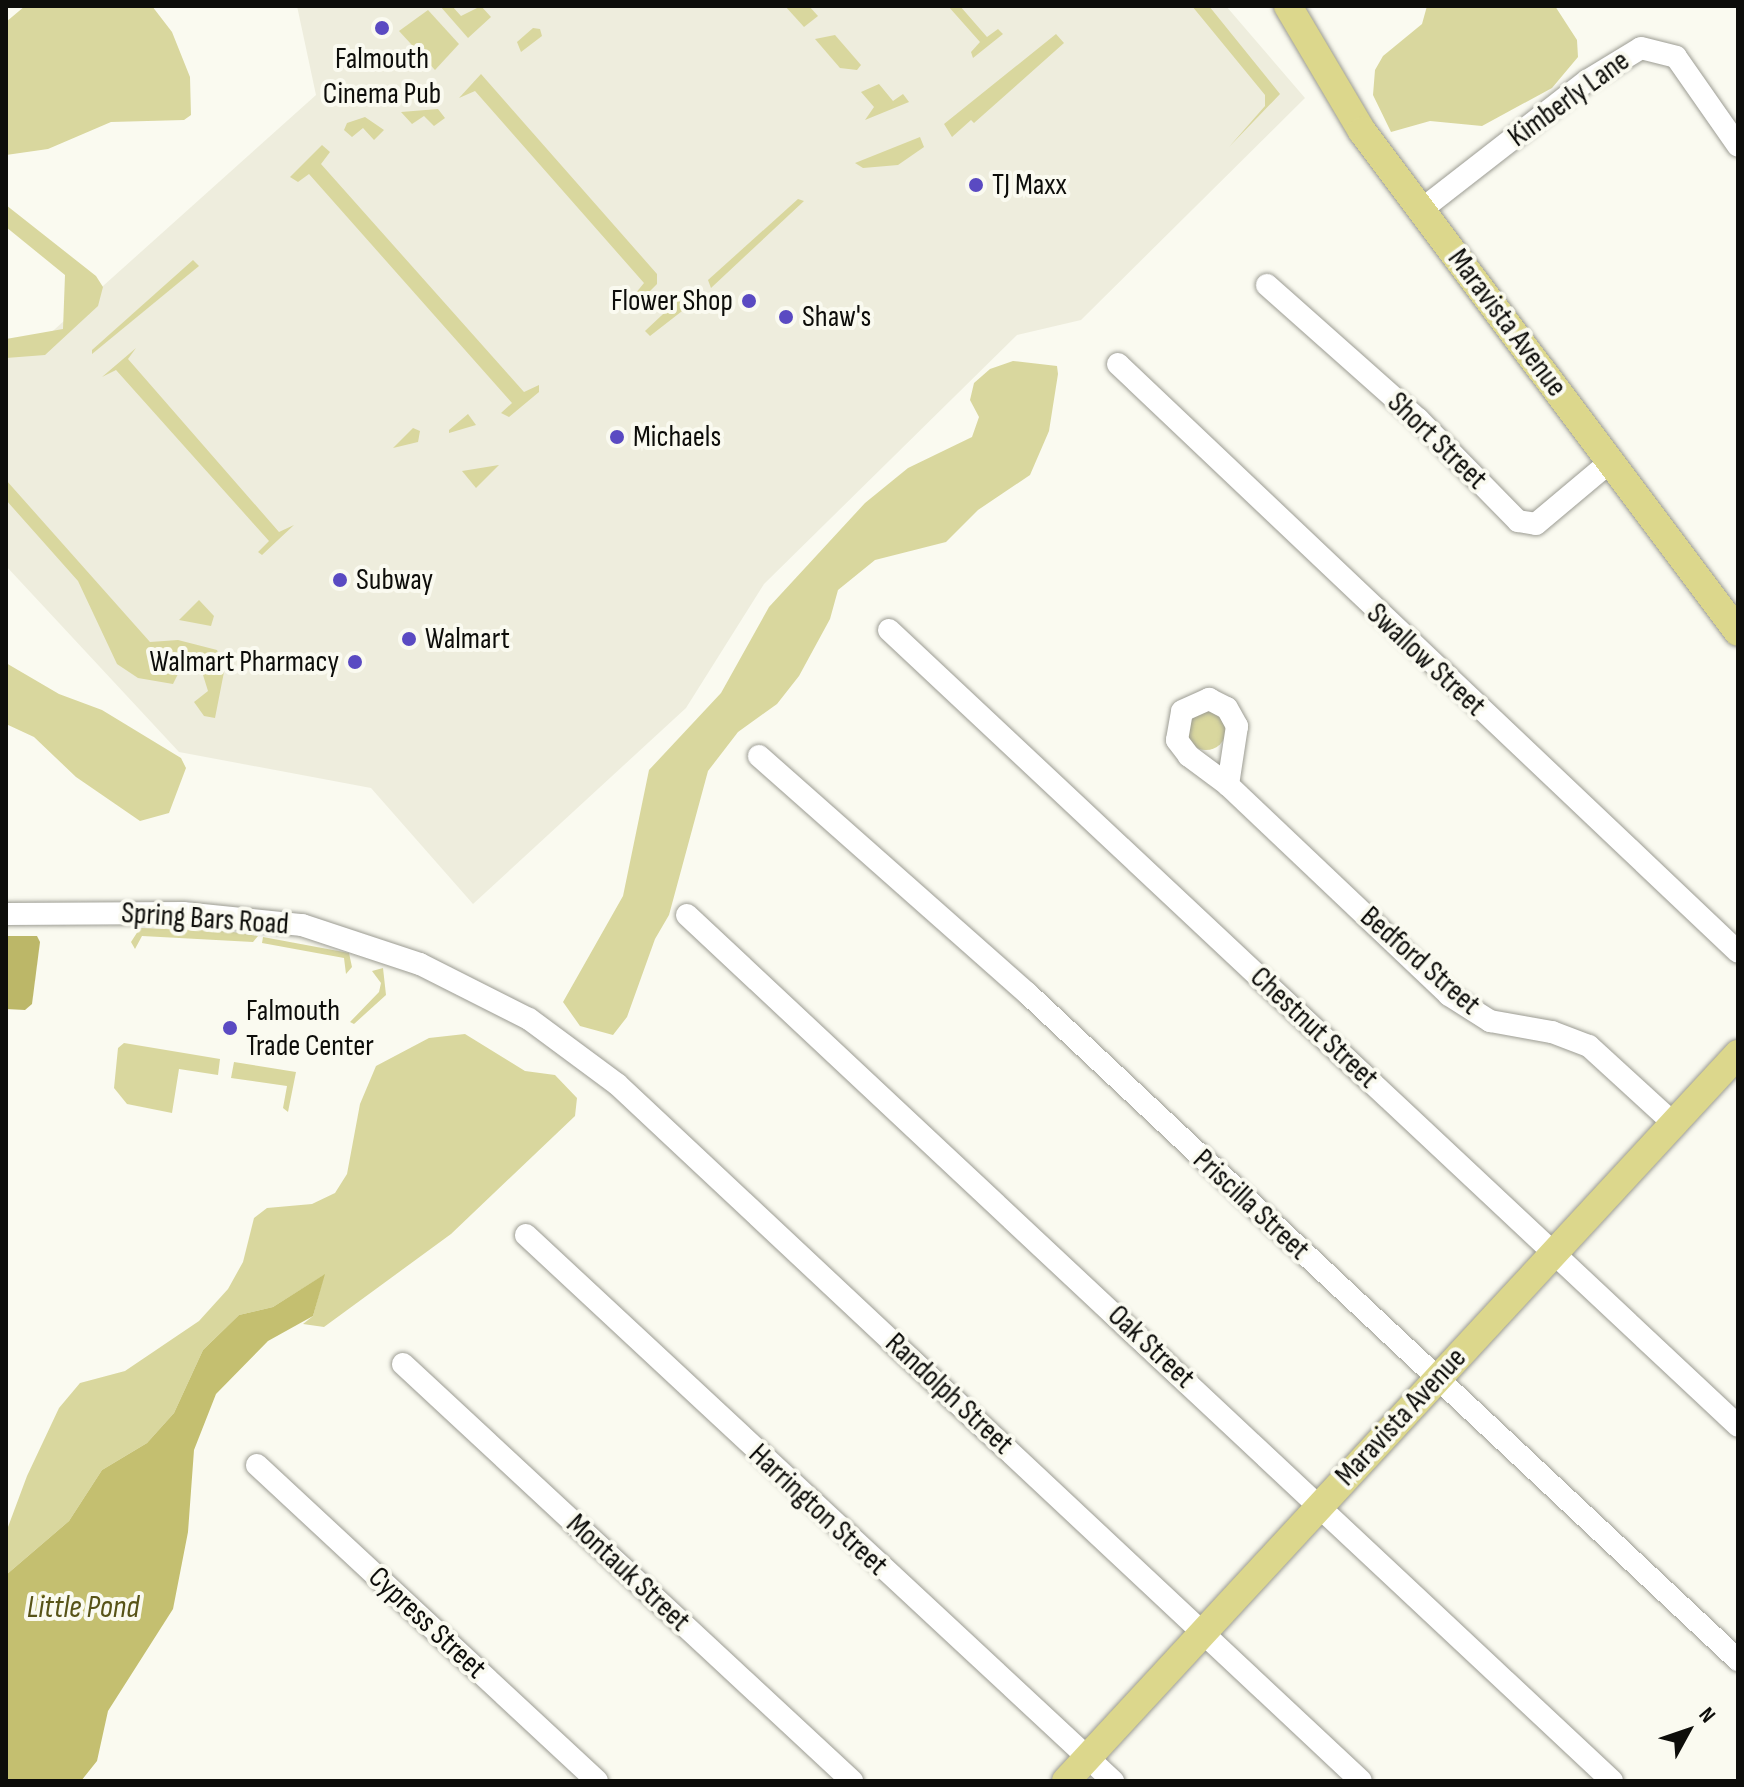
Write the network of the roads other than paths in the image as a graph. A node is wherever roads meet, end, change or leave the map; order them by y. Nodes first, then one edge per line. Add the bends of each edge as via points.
1 (1288, 6) edge
2 (1738, 146) edge
3 (1421, 210) junction
4 (1267, 285) dead end
5 (1118, 364) dead end
6 (1611, 461) junction
7 (889, 630) dead end
8 (1738, 632) edge
9 (759, 756) dead end
10 (1228, 785) dead end
11 (6, 914) edge
12 (687, 915) dead end
13 (1738, 952) edge
14 (529, 1019) joint
15 (1738, 1054) edge
16 (1673, 1123) junction
17 (526, 1235) dead end
18 (1553, 1253) junction
19 (403, 1364) dead end
20 (1436, 1380) junction
21 (1738, 1426) edge
22 (257, 1465) dead end
23 (1320, 1505) junction
24 (1205, 1632) junction
25 (1738, 1660) edge
26 (1088, 1758) junction
27 (597, 1781) edge
28 (852, 1781) edge
29 (1066, 1781) edge
30 (1113, 1781) edge
31 (1361, 1781) edge
32 (1612, 1781) edge

1 - 3 main road, Maravista Avenue via 1344,106
2 - 3 street, Kimberly Lane via 1676,57 1641,48 1587,81
3 - 6 main road, Maravista Avenue
4 - 6 street, Short Street via 1418,419 1518,521 1536,524
5 - 13 street, Swallow Street
6 - 8 main road, Maravista Avenue
7 - 18 street, Chestnut Street
9 - 20 street, Priscilla Street via 1027,993
10 - 16 street, Bedford Street via 1449,995 1490,1021 1552,1032 1589,1046
11 - 14 street, Spring Bars Road via 183,913 302,925 420,964
12 - 23 street, Oak Street
14 - 24 street, Randolph Street via 617,1084
15 - 16 main road, Maravista Avenue
16 - 18 main road, Maravista Avenue
17 - 26 street, Harrington Street
18 - 20 main road, Maravista Avenue
18 - 21 street, Chestnut Street
19 - 28 street, Montauk Street
20 - 23 main road, Maravista Avenue
20 - 25 street, Priscilla Street
22 - 27 street, Cypress Street
23 - 24 main road, Maravista Avenue
23 - 32 street, Oak Street
24 - 26 main road, Maravista Avenue
24 - 31 street, Randolph Street
26 - 29 main road, Maravista Avenue
26 - 30 street, Harrington Street

